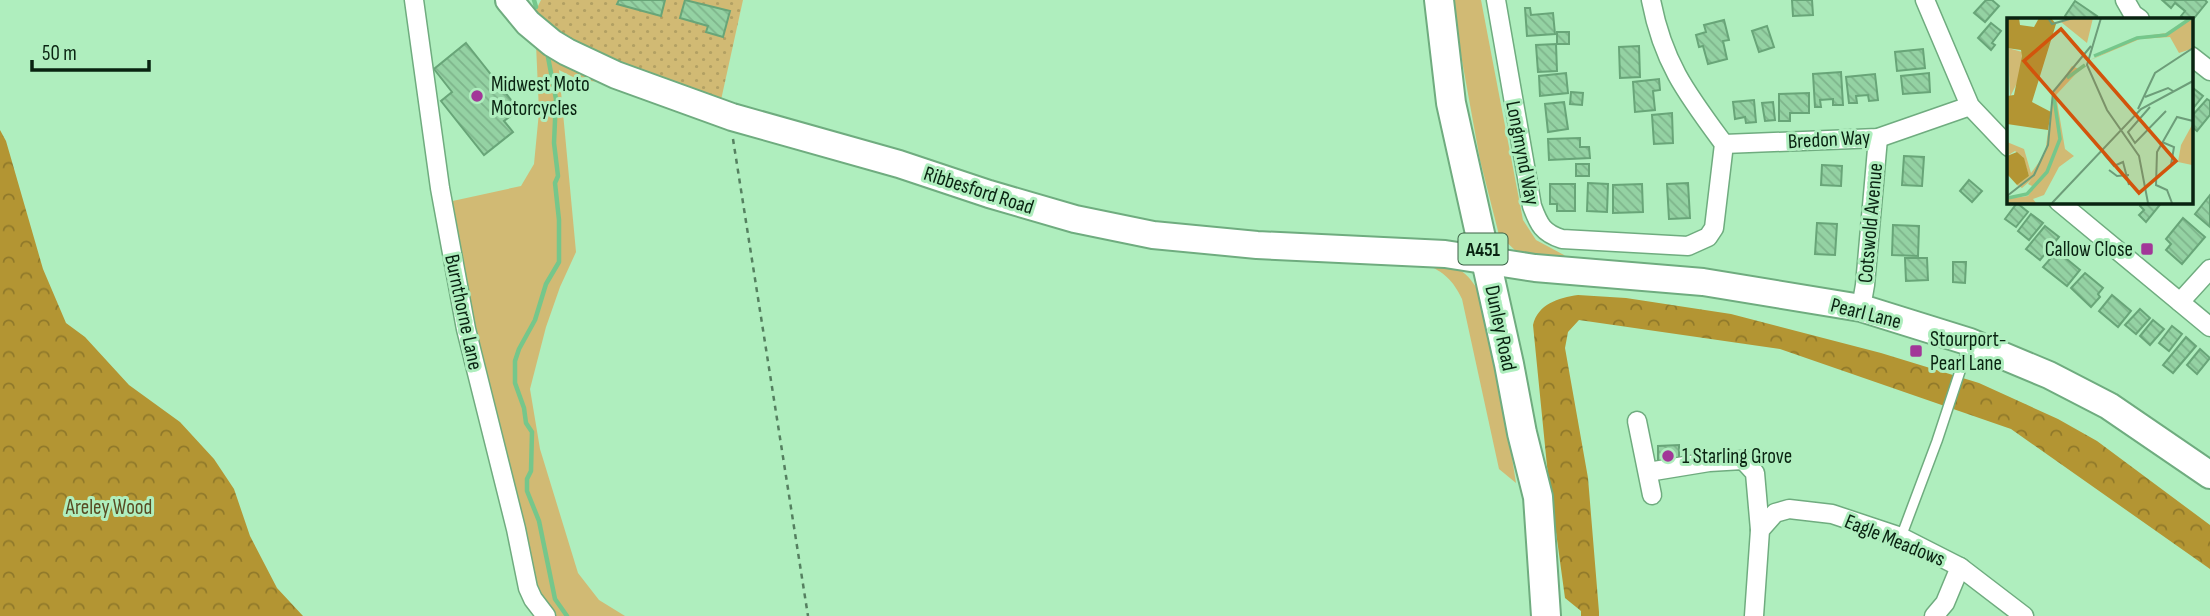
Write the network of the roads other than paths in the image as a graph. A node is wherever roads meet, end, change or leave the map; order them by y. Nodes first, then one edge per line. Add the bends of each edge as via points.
1 (414, 0) edge
2 (509, 0) edge
3 (1439, 0) edge
4 (1496, 0) edge
5 (1651, 0) edge
6 (1925, 0) edge
7 (2125, 0) edge
8 (2139, 18) edge
9 (2192, 57) edge
10 (2210, 71) edge
11 (1970, 106) junction
12 (1878, 138) junction
13 (1724, 144) junction
14 (2007, 146) edge
15 (2060, 203) edge
16 (1486, 261) junction
17 (2210, 269) edge
18 (2180, 302) junction
19 (1861, 308) junction
20 (2210, 327) edge
21 (1970, 342) junction
22 (1637, 421) dead end
23 (1648, 472) junction
24 (2210, 475) edge
25 (1652, 495) dead end
26 (1760, 530) junction
27 (1900, 537) junction
28 (1959, 567) junction
29 (546, 616) edge
30 (1546, 616) edge
31 (1754, 616) edge
32 (1934, 616) edge
33 (2024, 616) edge

1 - 29 street, Burnthorne Lane via 439,188 466,329 528,588
2 - 16 main road, Ribbesford Road via 537,31 567,52 617,75 733,117 1075,219 1153,235 1445,254
3 - 16 main road, Dunley Road / A451 via 1451,103
4 - 13 street, Longmynd Way via 1532,206 1549,235 1670,246 1699,242 1714,228
5 - 13 street via 1664,48 1683,87
6 - 11 street
7 - 8 street
9 - 10 street
11 - 12 street, Bredon Way
11 - 14 street
12 - 13 street, Bredon Way
12 - 19 street, Cotswold Avenue
15 - 18 street
16 - 19 main road, Pearl Lane via 1703,282
16 - 30 main road, Dunley Road / A451 via 1538,497
17 - 18 street
18 - 20 street
19 - 21 main road, Pearl Lane
21 - 24 main road, Pearl Lane via 2109,406
21 - 27 lane
22 - 23 street
23 - 25 street
23 - 26 street via 1743,460 1755,472
26 - 27 street, Eagle Meadows via 1776,513 1789,509 1832,514
26 - 31 street
27 - 28 street, Eagle Meadows
28 - 32 street via 1945,603
28 - 33 street, Eagle Meadows

